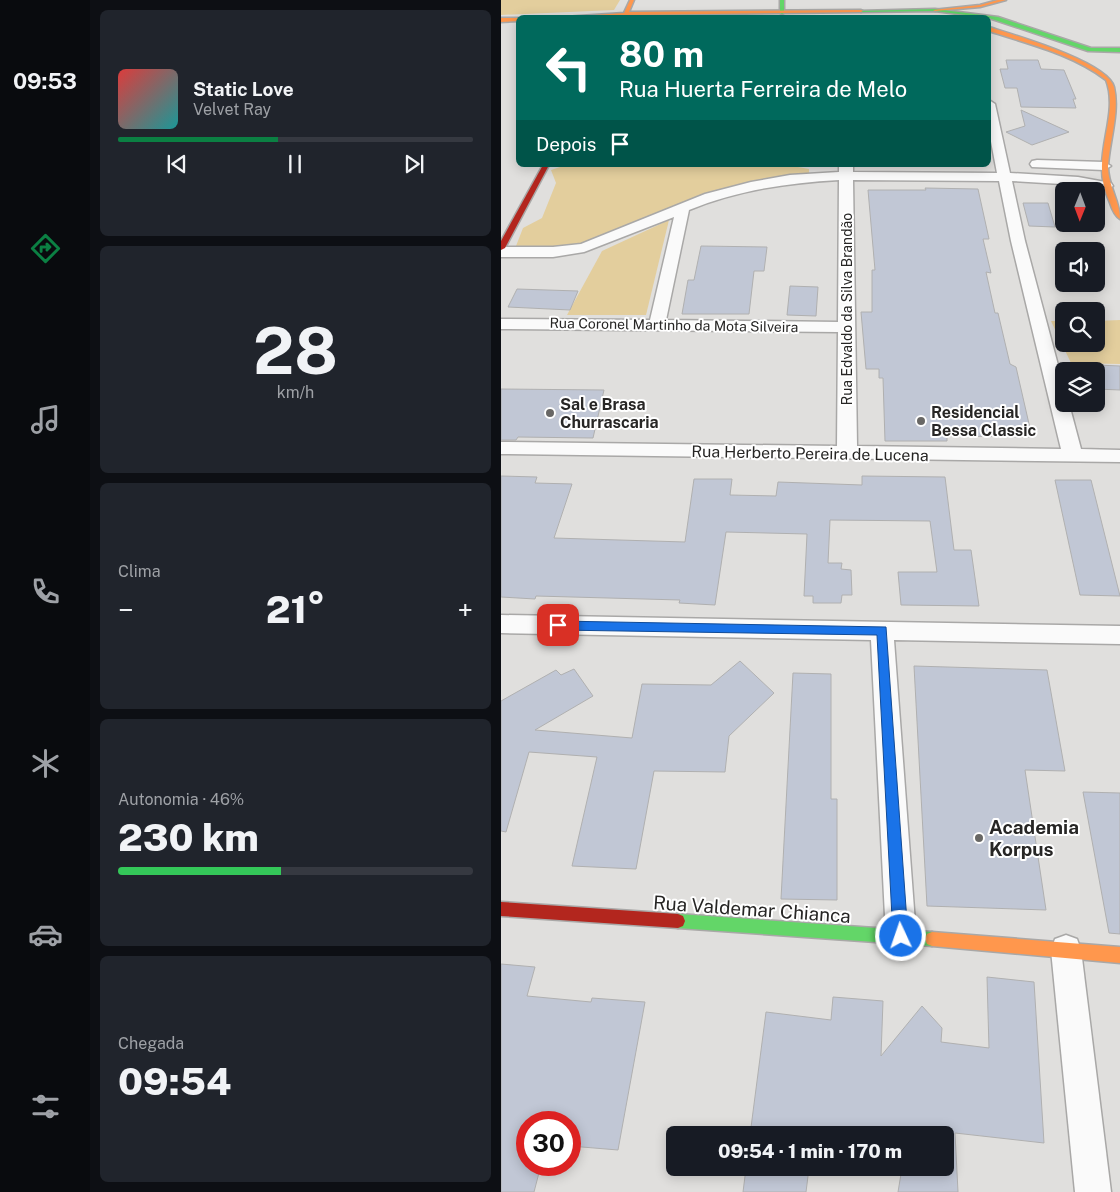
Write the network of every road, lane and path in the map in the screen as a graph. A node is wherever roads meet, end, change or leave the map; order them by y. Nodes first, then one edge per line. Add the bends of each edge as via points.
1 (632, 0) edge
2 (782, 0) edge
3 (1004, 0) edge
4 (782, 13) junction
5 (939, 14) edge
6 (625, 15) edge
7 (677, 15) edge
8 (953, 15) edge
9 (991, 18) edge
10 (516, 19) edge
11 (501, 20) edge
12 (991, 30) edge
13 (1120, 50) edge
14 (991, 112) edge
15 (991, 166) edge
16 (1005, 166) edge
17 (1104, 166) junction
18 (546, 167) edge
19 (965, 167) edge
20 (846, 170) edge
21 (1106, 186) junction
22 (683, 207) junction
23 (1120, 217) edge
24 (501, 248) edge
25 (501, 252) edge
26 (501, 324) edge
27 (657, 326) junction
28 (848, 327) junction
29 (501, 448) edge
30 (847, 454) junction
31 (1073, 456) junction
32 (1120, 456) edge
33 (501, 624) edge
34 (882, 631) junction
35 (1120, 636) edge
36 (501, 909) edge
37 (901, 936) junction
38 (1066, 950) junction
39 (1120, 955) edge
40 (1093, 1192) edge

1 - 6 main road
2 - 4 main road
3 - 5 main road
4 - 5 main road
4 - 7 main road
5 - 8 main road
9 - 13 main road via 1090,50
10 - 11 main road
12 - 17 main road via 1085,64 1114,86 1118,99
14 - 16 street
15 - 16 street
16 - 17 street
16 - 21 street
16 - 31 street
17 - 21 main road
18 - 24 main road
19 - 20 street
20 - 22 street via 769,182
20 - 28 street, Rua Edvaldo da Silva Brandão
21 - 23 main road
22 - 25 street via 584,248
22 - 27 street
26 - 27 street, Rua Coronel Martinho da Mota Silveira
27 - 28 street, Rua Coronel Martinho da Mota Silveira
28 - 30 street, Rua Edvaldo da Silva Brandão
29 - 30 street, Rua Herberto Pereira de Lucena
30 - 31 street, Rua Herberto Pereira de Lucena
31 - 32 street, Rua Herberto Pereira de Lucena
33 - 34 street
34 - 35 street
34 - 37 street
36 - 37 main road, Rua Valdemar Chianca
37 - 38 main road, Rua Valdemar Chianca
38 - 39 main road, Rua Valdemar Chianca
38 - 40 street

